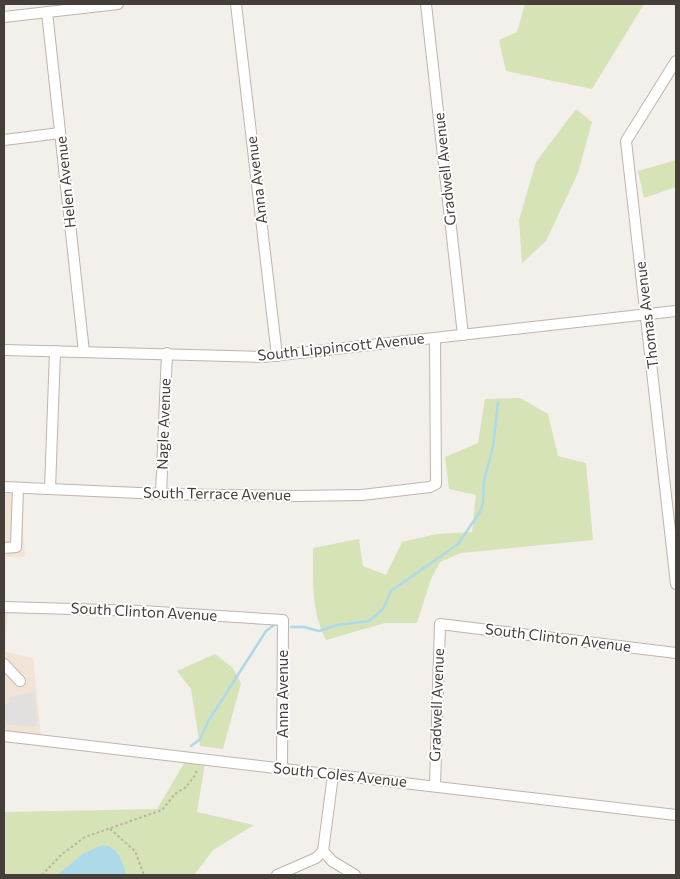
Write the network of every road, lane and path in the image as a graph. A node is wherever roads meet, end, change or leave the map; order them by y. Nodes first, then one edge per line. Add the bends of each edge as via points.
1 (118, 4) edge
2 (236, 4) edge
3 (426, 4) edge
4 (47, 12) junction
5 (4, 17) edge
6 (676, 61) edge
7 (60, 133) junction
8 (4, 140) edge
9 (676, 311) edge
10 (647, 314) junction
11 (463, 335) junction
12 (435, 338) junction
13 (4, 350) edge
14 (54, 351) junction
15 (84, 352) junction
16 (167, 353) junction
17 (277, 356) junction
18 (4, 487) edge
19 (18, 488) junction
20 (50, 489) junction
21 (161, 494) junction
22 (4, 548) edge
23 (676, 584) edge
24 (4, 606) edge
25 (283, 620) joint
26 (440, 624) joint
27 (676, 652) edge
28 (4, 664) edge
29 (20, 681) dead end
30 (4, 736) edge
31 (197, 766) dead end
32 (282, 769) junction
33 (333, 775) junction
34 (435, 785) junction
35 (676, 814) edge
36 (110, 829) junction
37 (323, 851) junction
38 (42, 875) edge
39 (144, 875) edge
40 (276, 875) edge
41 (355, 875) edge

1 - 4 street
2 - 17 street, Anna Avenue
3 - 11 street, Gradwell Avenue
4 - 5 street
4 - 7 street, Helen Avenue
6 - 10 street, Thomas Avenue via 626,141
7 - 8 street
7 - 15 street, Helen Avenue
9 - 10 street, South Lippincott Avenue
10 - 11 street, South Lippincott Avenue
10 - 23 street, Thomas Avenue
11 - 12 street, South Lippincott Avenue
12 - 17 street, South Lippincott Avenue
12 - 21 street, South Terrace Avenue via 436,484 362,495
13 - 14 street, South Lippincott Avenue
14 - 15 street, South Lippincott Avenue
14 - 20 street
15 - 16 street, South Lippincott Avenue
16 - 17 street, South Lippincott Avenue
16 - 21 street, Nagle Avenue
18 - 19 street, South Terrace Avenue
19 - 20 street, South Terrace Avenue
19 - 22 street via 16,547
20 - 21 street, South Terrace Avenue
24 - 25 street, South Clinton Avenue via 142,610
25 - 32 street, Anna Avenue
26 - 27 street, South Clinton Avenue
26 - 34 street, Gradwell Avenue
28 - 29 street
30 - 32 street, South Coles Avenue
31 - 36 path via 196,774 162,810
32 - 33 street, South Coles Avenue
33 - 34 street, South Coles Avenue
33 - 37 street
34 - 35 street, South Coles Avenue
36 - 38 path via 86,838
36 - 39 path via 135,851
37 - 40 street via 316,858
37 - 41 street via 332,861

